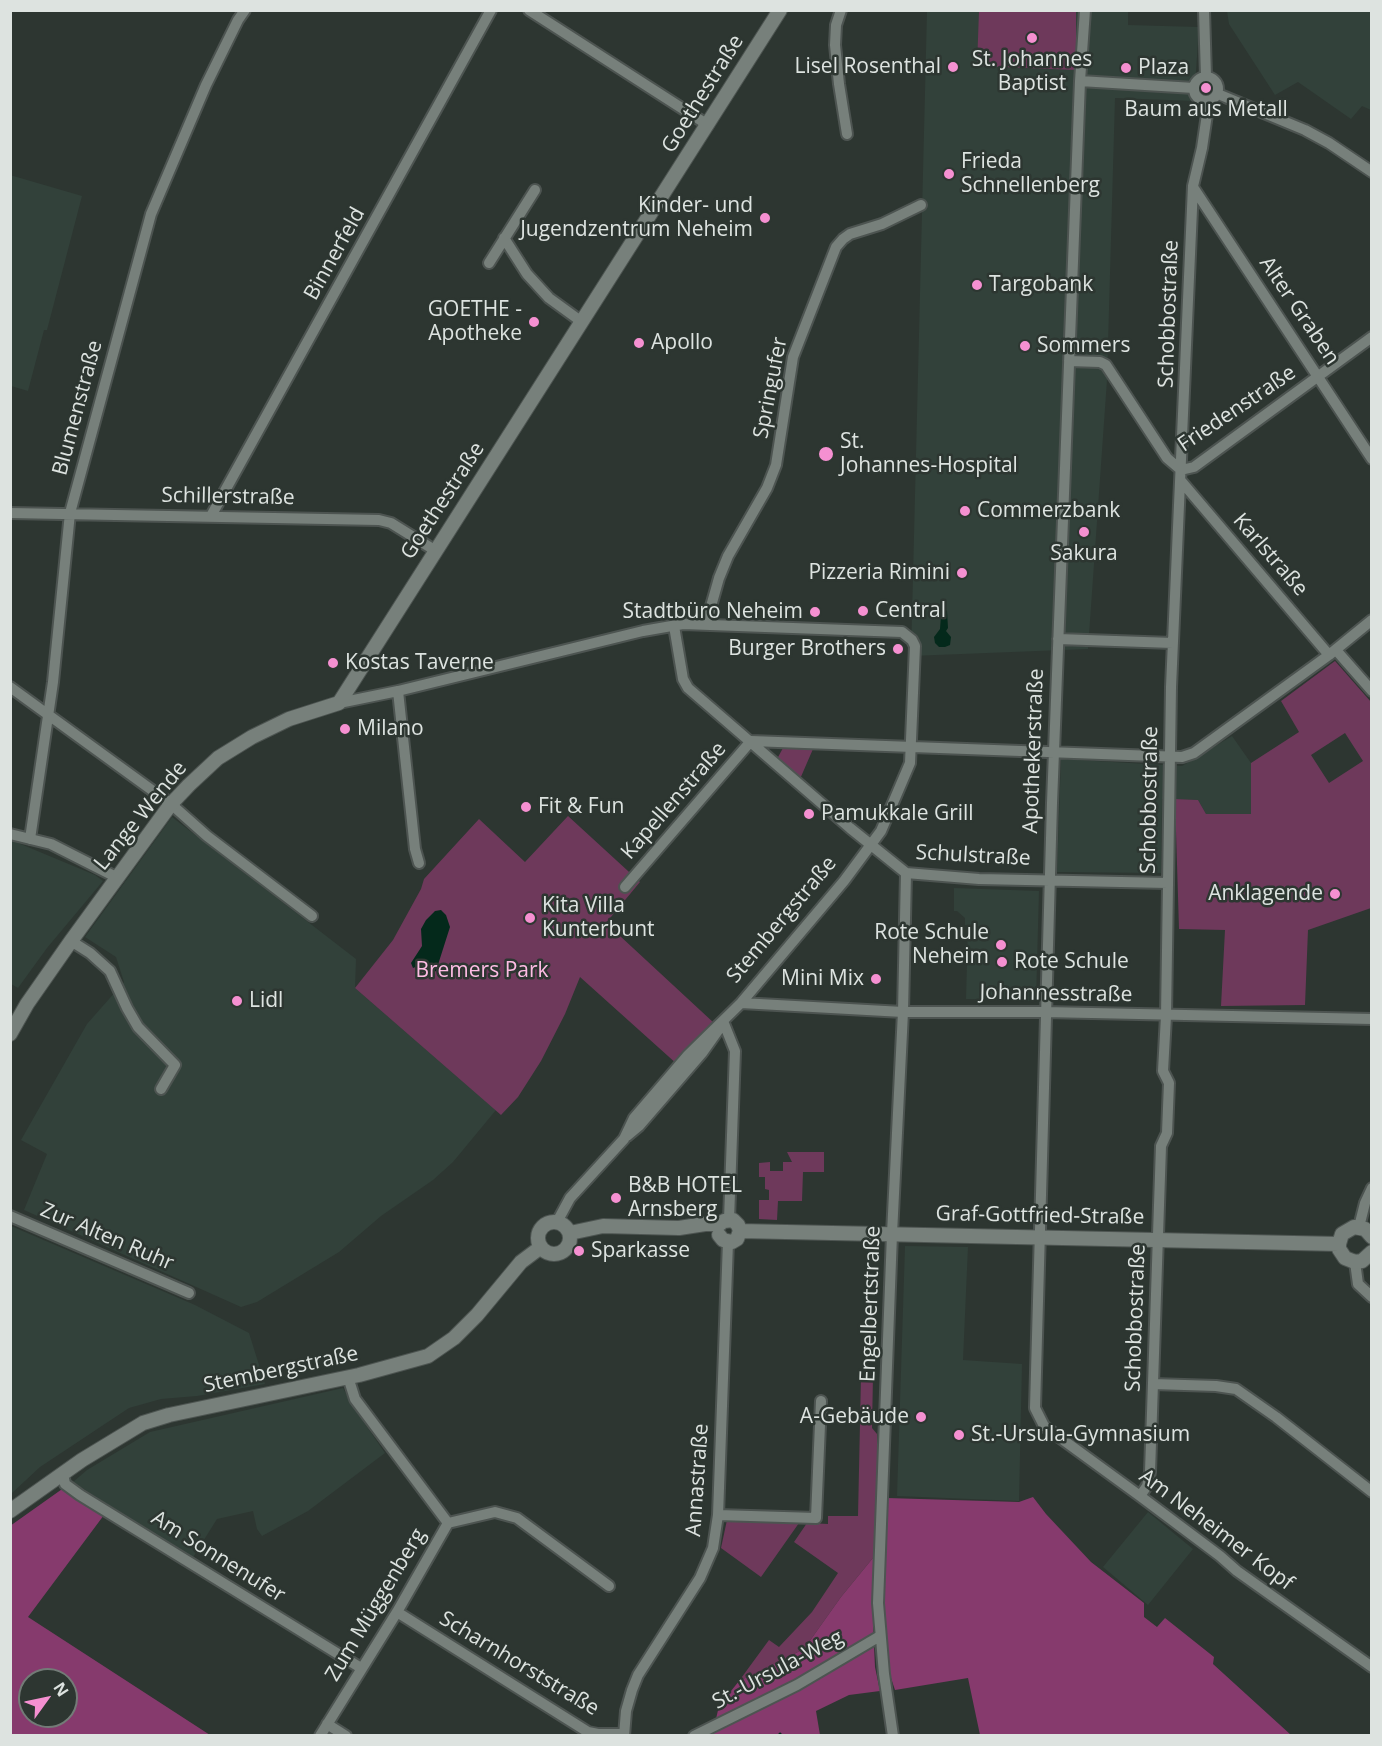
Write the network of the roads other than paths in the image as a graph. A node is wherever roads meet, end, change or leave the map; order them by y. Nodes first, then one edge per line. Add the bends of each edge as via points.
1 (245, 10) edge
2 (491, 10) edge
3 (529, 10) edge
4 (780, 10) edge
5 (841, 10) edge
6 (1085, 10) edge
7 (1204, 10) edge
8 (1206, 77) junction
9 (1080, 81) junction
10 (1194, 88) junction
11 (1214, 98) junction
12 (708, 125) junction
13 (847, 134) dead end
14 (1371, 172) edge
15 (1193, 186) junction
16 (535, 190) dead end
17 (921, 205) dead end
18 (504, 238) junction
19 (489, 262) dead end
20 (582, 322) junction
21 (1371, 337) edge
22 (1069, 361) junction
23 (1319, 376) junction
24 (1371, 459) edge
25 (1181, 475) junction
26 (10, 513) edge
27 (70, 513) junction
28 (211, 516) junction
29 (436, 551) junction
30 (1371, 620) edge
31 (706, 624) junction
32 (674, 626) junction
33 (1058, 639) junction
34 (1173, 643) junction
35 (1333, 652) junction
36 (10, 687) edge
37 (398, 691) junction
38 (1371, 691) edge
39 (339, 703) junction
40 (47, 714) junction
41 (751, 741) junction
42 (910, 747) junction
43 (1054, 752) junction
44 (1170, 756) junction
45 (171, 804) junction
46 (10, 834) edge
47 (30, 839) junction
48 (872, 845) junction
49 (419, 864) dead end
50 (906, 873) junction
51 (118, 878) junction
52 (1049, 880) junction
53 (1168, 883) junction
54 (625, 886) dead end
55 (312, 916) dead end
56 (71, 940) junction
57 (741, 1003) junction
58 (903, 1012) junction
59 (1045, 1012) junction
60 (1166, 1016) junction
61 (1371, 1019) edge
62 (723, 1021) junction
63 (11, 1031) edge
64 (160, 1089) dead end
65 (1371, 1188) edge
66 (10, 1216) edge
67 (557, 1222) junction
68 (1359, 1227) junction
69 (724, 1230) junction
70 (570, 1233) junction
71 (892, 1234) junction
72 (1038, 1237) junction
73 (1371, 1237) edge
74 (1159, 1239) junction
75 (1339, 1244) junction
76 (541, 1247) junction
77 (1371, 1252) edge
78 (1355, 1262) junction
79 (189, 1293) dead end
80 (1371, 1298) edge
81 (348, 1377) junction
82 (1153, 1384) junction
83 (821, 1401) dead end
84 (1040, 1421) joint
85 (63, 1473) junction
86 (1371, 1492) edge
87 (1140, 1496) junction
88 (10, 1511) edge
89 (718, 1515) junction
90 (448, 1523) junction
91 (609, 1586) dead end
92 (397, 1612) junction
93 (880, 1636) junction
94 (1371, 1666) edge
95 (361, 1668) junction
96 (327, 1724) junction
97 (624, 1735) edge
98 (320, 1736) edge
99 (346, 1736) edge
100 (694, 1736) edge
101 (893, 1736) edge

1 - 27 street, Blumenstraße via 206,85 151,214
2 - 28 street, Binnerfeld
3 - 12 street
4 - 12 street, Goethestraße
5 - 13 street via 835,45
6 - 9 street, Apothekerstraße
7 - 8 street
8 - 10 street via 1199,79
8 - 11 street via 1218,87
9 - 10 street
9 - 22 street, Apothekerstraße
10 - 11 street via 1198,98
11 - 14 street via 1305,130
11 - 15 street, Schobbostraße
12 - 20 street, Goethestraße
15 - 23 street, Alter Graben
15 - 25 street, Schobbostraße
16 - 18 street
17 - 31 street, Springufer via 850,234 836,247 793,357 776,465 767,488 730,550
18 - 19 street
18 - 20 street via 527,274 549,298
20 - 29 street, Goethestraße
21 - 23 street, Friedenstraße
22 - 25 street, Karlstraße via 1106,364
22 - 33 street, Apothekerstraße
23 - 24 street, Alter Graben
23 - 25 street, Friedenstraße
25 - 34 street, Schobbostraße
25 - 35 street, Karlstraße
26 - 27 street, Schillerstraße
27 - 28 street, Schillerstraße
27 - 40 street, Blumenstraße
28 - 29 street, Schillerstraße via 380,520
29 - 39 street, Goethestraße
30 - 35 street
31 - 32 street, Lange Wende
31 - 42 street, Lange Wende via 902,632 915,646
32 - 37 street, Lange Wende
32 - 41 street, Schulstraße via 688,688
33 - 34 street
33 - 43 street, Apothekerstraße
34 - 44 street, Schobbostraße
35 - 38 street, Karlstraße
35 - 44 street via 1194,753
36 - 40 street
37 - 39 street, Lange Wende
37 - 49 street
39 - 45 street, Lange Wende via 289,719 241,743 210,766
40 - 45 street
40 - 47 street, Blumenstraße
41 - 42 street
41 - 48 street, Schulstraße
41 - 54 street, Kapellenstraße
42 - 43 street
42 - 48 street via 906,776
43 - 44 street
43 - 52 street, Apothekerstraße
44 - 53 street, Schobbostraße
45 - 51 street, Lange Wende
45 - 55 street
46 - 47 street
47 - 51 street via 51,844
48 - 50 street, Schulstraße
48 - 57 street, Stembergstraße
50 - 52 street, Schulstraße
50 - 58 street, Engelbertstraße
51 - 56 street, Lange Wende
52 - 53 street, Schulstraße
52 - 59 street, Apothekerstraße
53 - 60 street, Schobbostraße
56 - 63 street, Lange Wende
56 - 64 street via 110,971 138,1027 175,1065
57 - 58 street, Johannesstraße
57 - 62 street, Stembergstraße
58 - 59 street, Johannesstraße
58 - 71 street, Engelbertstraße
59 - 60 street, Johannesstraße
59 - 72 street, Apothekerstraße
60 - 61 street, Johannesstraße
60 - 74 street, Schobbostraße via 1163,1071 1169,1083 1167,1133 1161,1146
62 - 67 street, Stembergstraße via 693,1049 634,1118 624,1139 570,1198
62 - 69 street, Annastraße via 735,1051
65 - 68 street
66 - 79 street, Zur Alten Ruhr
67 - 70 street
67 - 76 street via 546,1224 540,1231
68 - 73 street
68 - 75 street via 1345,1231
69 - 70 street via 705,1224 679,1228 603,1226
69 - 71 street, Graf-Gottfried-Straße via 738,1225 740,1232
69 - 89 street, Annastraße
70 - 76 street via 568,1246 559,1253
71 - 72 street, Graf-Gottfried-Straße
71 - 93 street, Engelbertstraße via 879,1551
72 - 74 street, Graf-Gottfried-Straße
72 - 84 street, Apothekerstraße via 1034,1392
74 - 75 street, Graf-Gottfried-Straße
74 - 82 street, Schobbostraße
75 - 78 street via 1345,1258
76 - 81 street, Stembergstraße via 521,1262 454,1338 428,1356
77 - 78 street
78 - 80 street via 1358,1284
81 - 85 street, Stembergstraße via 155,1419 129,1430
81 - 90 street, Zum Müggenberg via 355,1399
82 - 86 street via 1236,1389
82 - 87 street, Schobbostraße via 1150,1472
83 - 89 street via 816,1518
84 - 87 street, Am Neheimer Kopf
85 - 88 street, Stembergstraße
85 - 95 street, Am Sonnenufer via 65,1484 80,1495
87 - 94 street, Am Neheimer Kopf
89 - 97 street, Annastraße via 713,1548 700,1578 638,1675 626,1711
90 - 91 street via 495,1512 518,1518
90 - 92 street, Zum Müggenberg
92 - 95 street, Zum Müggenberg
92 - 97 street, Scharnhorststraße via 588,1732
93 - 100 street, St.-Ursula-Weg via 797,1685
93 - 101 street, Engelbertstraße
95 - 96 street, Zum Müggenberg
96 - 98 street, Zum Müggenberg
96 - 99 street

